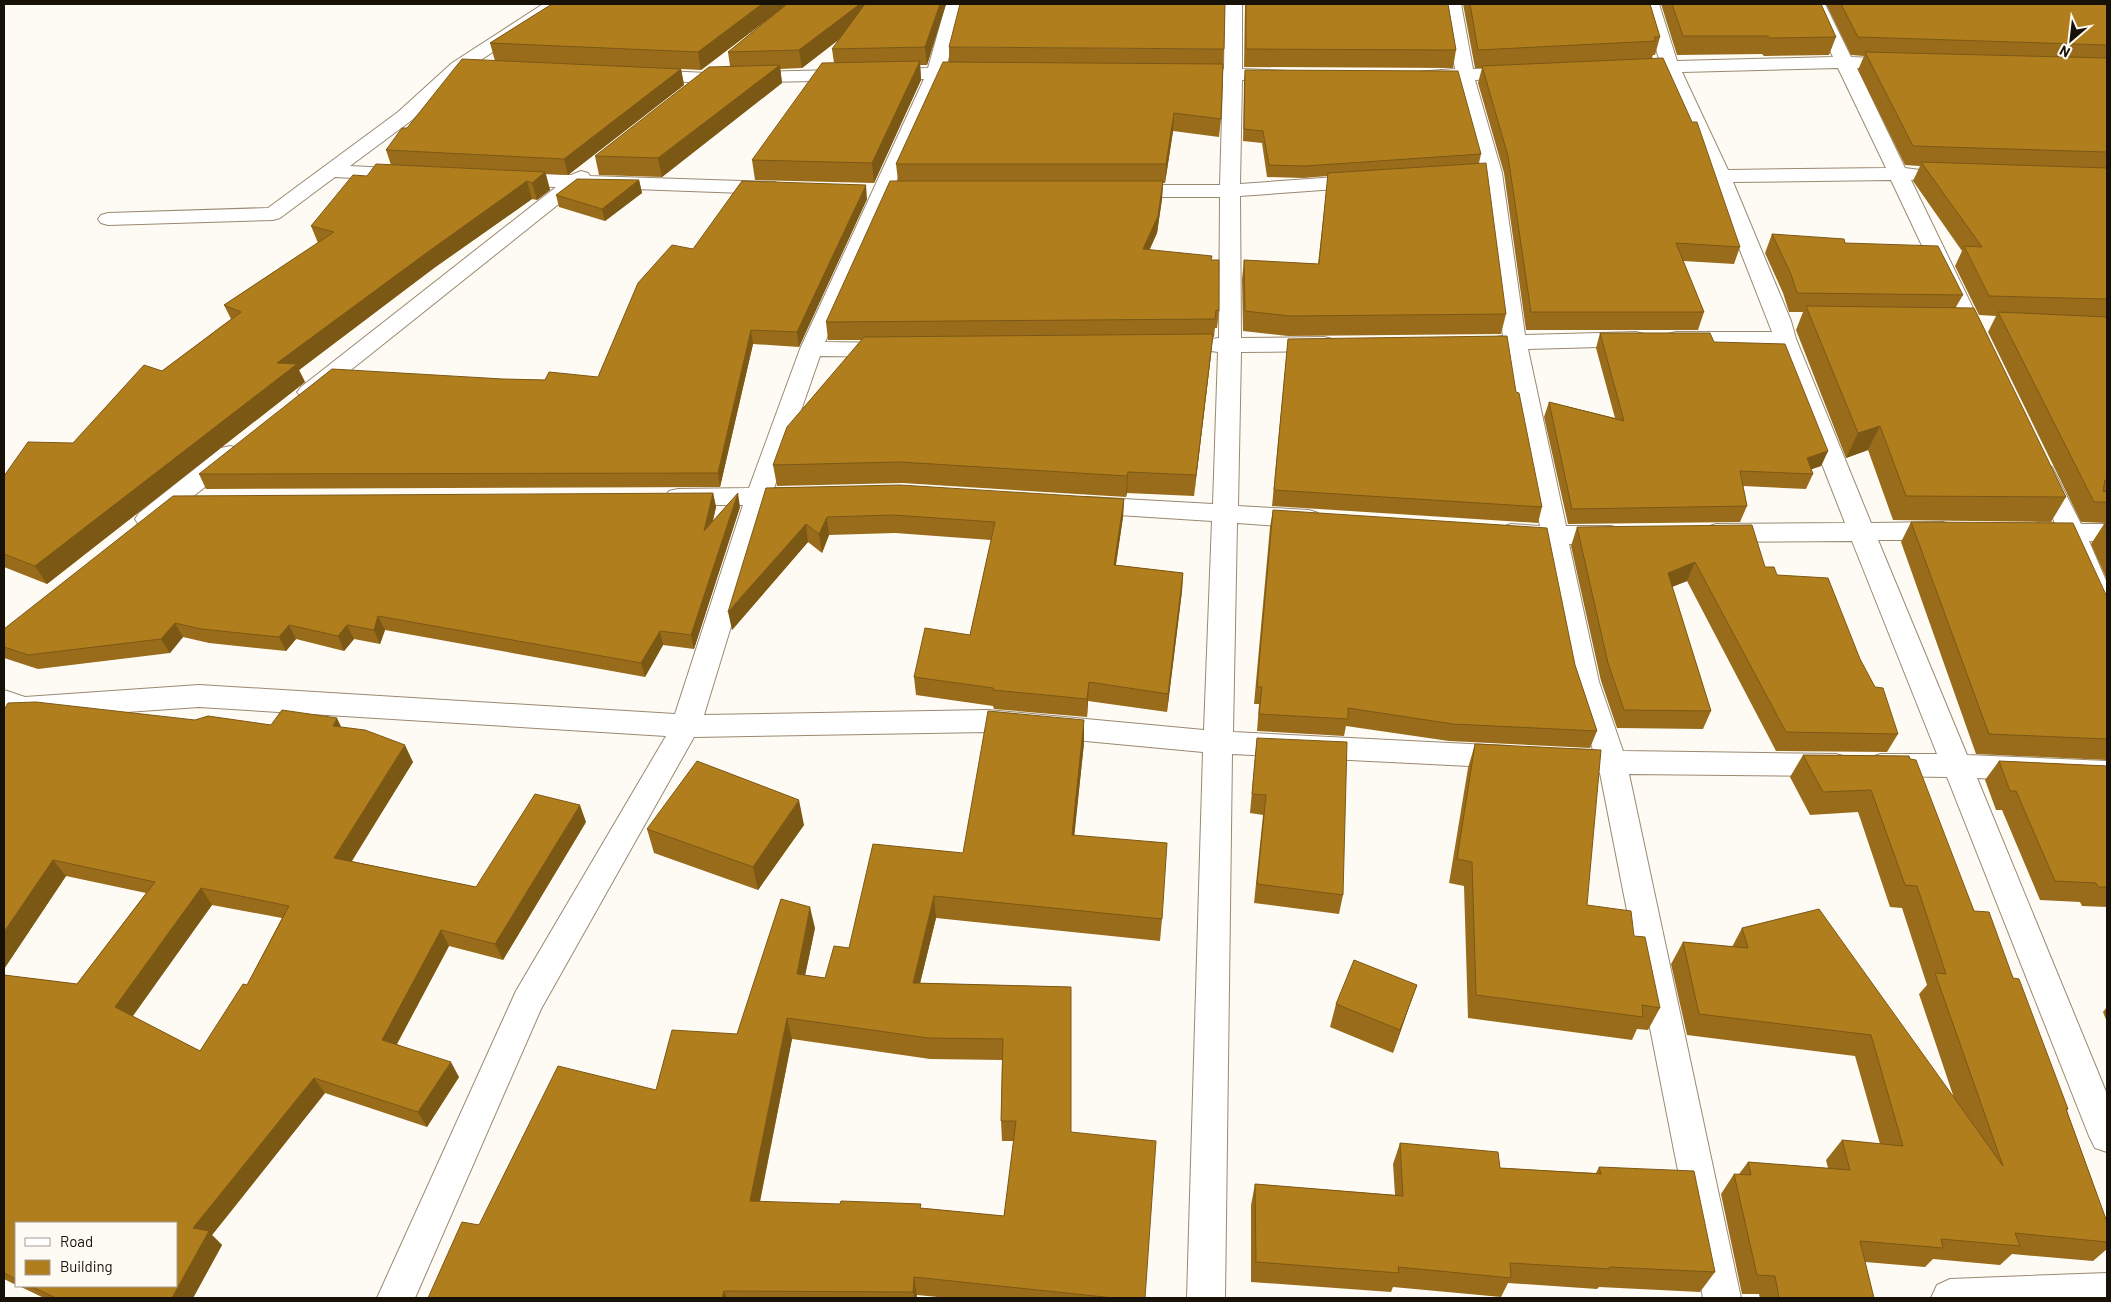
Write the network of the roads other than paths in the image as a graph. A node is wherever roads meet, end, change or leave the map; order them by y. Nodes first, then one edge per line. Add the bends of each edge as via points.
1 (554, 4) edge
2 (955, 4) edge
3 (1234, 4) edge
4 (1452, 4) edge
5 (1650, 4) edge
6 (1817, 4) edge
7 (730, 59) edge
8 (1843, 62) junction
9 (1912, 64) edge
10 (1670, 66) junction
11 (458, 67) junction
12 (488, 68) edge
13 (1611, 69) edge
14 (936, 72) junction
15 (995, 72) edge
16 (1533, 72) edge
17 (627, 74) edge
18 (1163, 74) edge
19 (1232, 75) junction
20 (1300, 75) edge
21 (1407, 76) edge
22 (1465, 76) junction
23 (707, 78) junction
24 (684, 96) edge
25 (598, 164) edge
26 (332, 171) junction
27 (1897, 173) junction
28 (1935, 174) edge
29 (429, 176) edge
30 (1721, 176) junction
31 (488, 178) edge
32 (1387, 180) edge
33 (575, 182) junction
34 (792, 188) edge
35 (1100, 191) edge
36 (1230, 191) junction
37 (108, 219) dead end
38 (1788, 327) junction
39 (1476, 343) edge
40 (1515, 343) junction
41 (1348, 344) edge
42 (1191, 345) edge
43 (1230, 345) junction
44 (811, 349) junction
45 (914, 350) edge
46 (1986, 358) edge
47 (296, 402) edge
48 (250, 438) edge
49 (2033, 453) edge
50 (825, 495) edge
51 (659, 497) edge
52 (758, 497) junction
53 (212, 499) edge
54 (172, 500) junction
55 (1068, 504) edge
56 (1225, 514) junction
57 (1332, 521) edge
58 (134, 530) edge
59 (1488, 531) edge
60 (1966, 531) edge
61 (2014, 531) edge
62 (2072, 531) junction
63 (1860, 532) junction
64 (2107, 533) edge
65 (1635, 534) edge
66 (1694, 534) edge
67 (1556, 536) junction
68 (2107, 613) edge
69 (4, 701) edge
70 (686, 726) junction
71 (1218, 742) junction
72 (1612, 762) junction
73 (1958, 766) junction
74 (2107, 772) edge
75 (2107, 1136) edge
76 (2107, 1292) edge
77 (396, 1298) edge
78 (1206, 1298) edge
79 (1722, 1298) edge
80 (1950, 1298) edge

1 - 11 street
2 - 14 street
3 - 19 street
4 - 22 street
5 - 10 street
6 - 8 street
7 - 23 street
8 - 9 street
8 - 10 street
8 - 27 street
10 - 13 street
10 - 30 street
11 - 12 street
11 - 26 street via 405,116
14 - 15 street
14 - 23 street
14 - 44 street
16 - 22 street
17 - 23 street
18 - 19 street
19 - 20 street
19 - 36 street
21 - 22 street
22 - 40 street
23 - 24 street
25 - 33 street
26 - 29 street
26 - 37 street via 273,214
27 - 28 street
27 - 30 street
27 - 46 street
30 - 38 street
31 - 33 street
32 - 36 street
33 - 34 street
33 - 47 street
35 - 36 street
36 - 43 street
38 - 40 street
38 - 63 street
39 - 40 street
40 - 67 street
41 - 43 street
42 - 43 street
43 - 56 street
44 - 45 street
44 - 52 street
48 - 54 street
49 - 62 street
50 - 52 street
51 - 52 street
52 - 70 street
53 - 54 street
54 - 58 street
55 - 56 street
56 - 57 street
56 - 71 street
59 - 67 street
60 - 63 street
61 - 62 street
62 - 64 street
62 - 68 street
63 - 66 street
63 - 73 street
65 - 67 street
67 - 72 street via 1585,682
69 - 70 street via 25,708 199,696
70 - 71 street via 988,721
70 - 77 street via 528,1001
71 - 72 street
71 - 78 street
72 - 73 street
72 - 79 street
73 - 74 street
73 - 75 street
76 - 80 street

